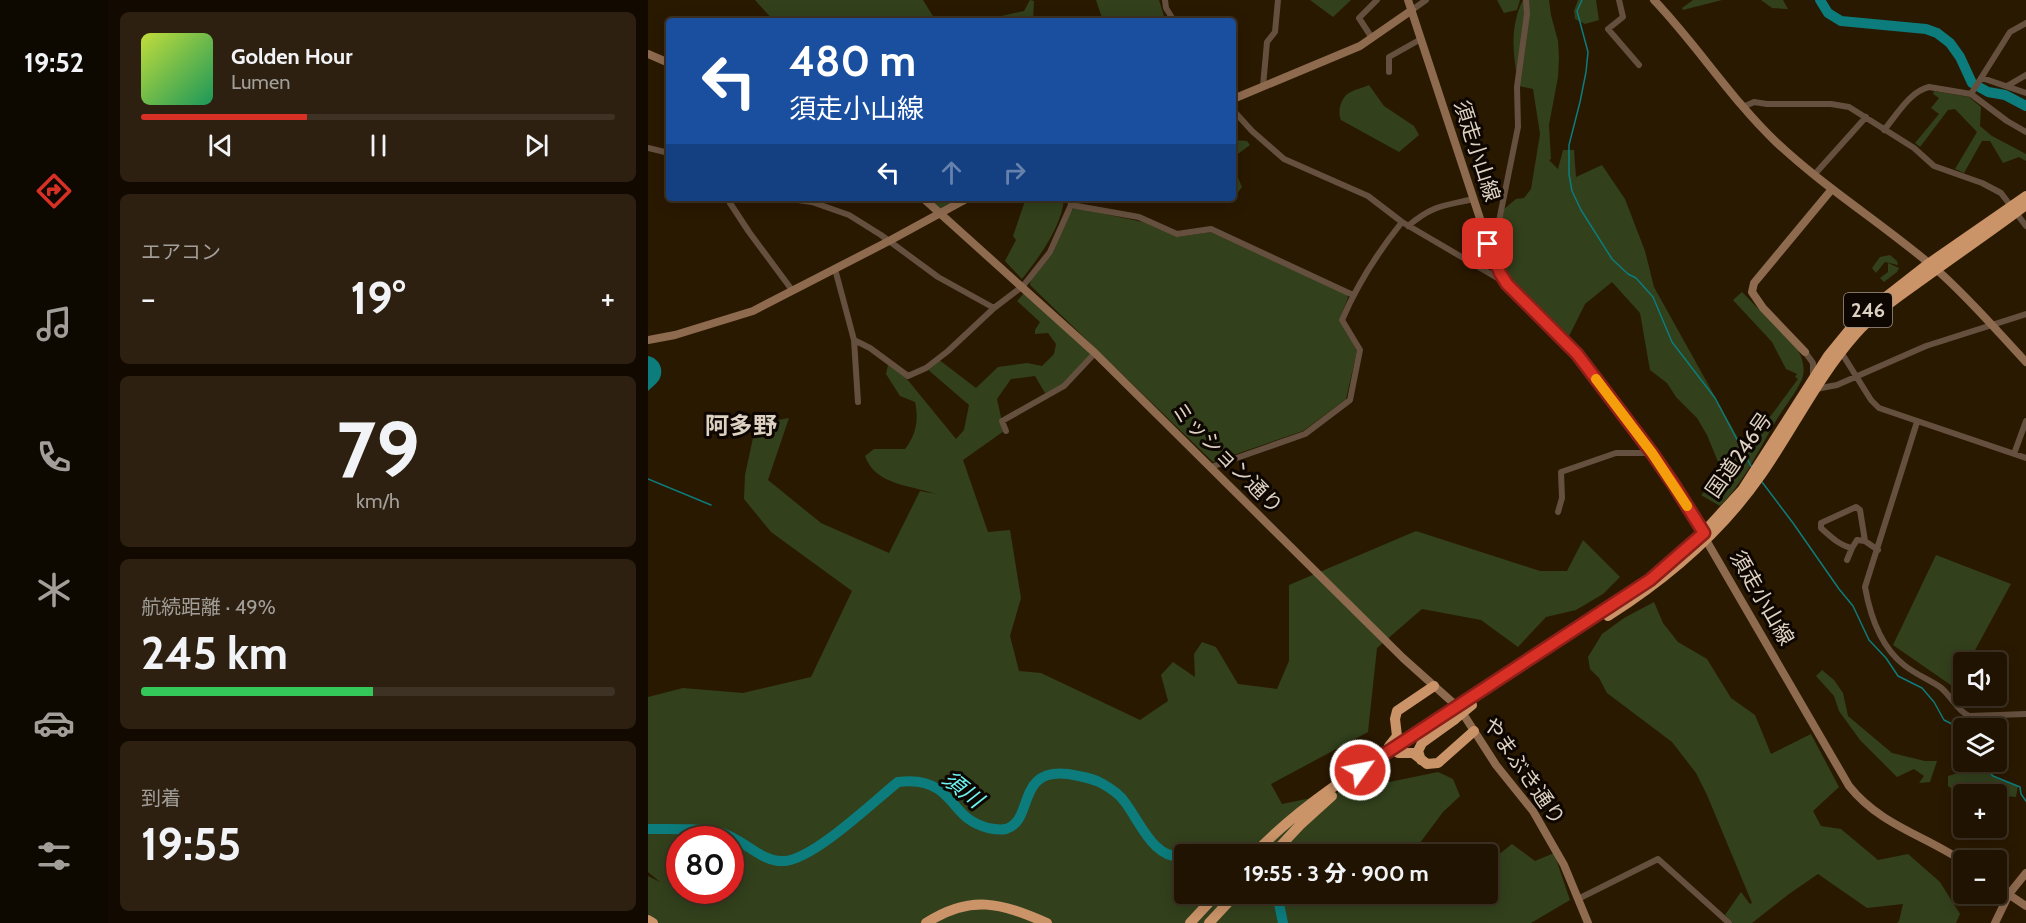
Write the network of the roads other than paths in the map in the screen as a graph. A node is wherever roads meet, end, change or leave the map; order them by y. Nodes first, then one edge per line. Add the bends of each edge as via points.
1 (1165, 0) edge
2 (1278, 0) edge
3 (1377, 0) edge
4 (1408, 0) edge
5 (1426, 0) edge
6 (1526, 0) edge
7 (1619, 0) edge
8 (1654, 0) edge
9 (1412, 10) junction
10 (1172, 18) edge
11 (2026, 23) edge
12 (1372, 38) junction
13 (1421, 39) junction
14 (648, 54) edge
15 (666, 62) edge
16 (1639, 65) dead end
17 (1389, 72) dead end
18 (2026, 75) edge
19 (1981, 80) junction
20 (1263, 86) junction
21 (2007, 86) junction
22 (1971, 93) junction
23 (2026, 93) edge
24 (1236, 98) edge
25 (1743, 107) junction
26 (1236, 113) edge
27 (1866, 117) junction
28 (1884, 130) junction
29 (2026, 132) edge
30 (648, 148) edge
31 (666, 152) edge
32 (1814, 175) junction
33 (1832, 189) junction
34 (2026, 196) edge
35 (1474, 199) junction
36 (731, 201) edge
37 (805, 201) edge
38 (926, 201) edge
39 (963, 201) edge
40 (1071, 201) edge
41 (2018, 208) edge
42 (941, 214) junction
43 (1405, 224) junction
44 (2026, 226) edge
45 (889, 242) junction
46 (1493, 258) junction
47 (1932, 267) junction
48 (835, 269) junction
49 (1507, 284) junction
50 (1023, 286) junction
51 (792, 290) junction
52 (1353, 295) junction
53 (994, 308) junction
54 (2026, 314) edge
55 (1991, 324) junction
56 (648, 340) edge
57 (854, 340) junction
58 (1805, 352) joint
59 (1841, 352) junction
60 (1095, 353) junction
61 (2026, 362) edge
62 (1858, 377) junction
63 (1815, 384) junction
64 (858, 402) dead end
65 (2026, 421) edge
66 (1917, 422) junction
67 (1006, 431) dead end
68 (1652, 453) junction
69 (2014, 454) junction
70 (2026, 458) edge
71 (1211, 467) junction
72 (1558, 512) dead end
73 (1706, 537) junction
74 (1865, 541) junction
75 (1852, 548) junction
76 (1878, 550) junction
77 (1847, 560) dead end
78 (1403, 658) joint
79 (1434, 686) junction
80 (2026, 714) edge
81 (1452, 716) junction
82 (1396, 722) junction
83 (1425, 728) junction
84 (1474, 731) junction
85 (1398, 753) junction
86 (1375, 760) junction
87 (1422, 760) junction
88 (1265, 844) edge
89 (1282, 844) edge
90 (1953, 856) edge
91 (2026, 873) edge
92 (2009, 894) junction
93 (1578, 899) junction
94 (1208, 904) edge
95 (1227, 904) edge
96 (2026, 906) edge
97 (648, 920) edge
98 (653, 923) edge
99 (926, 923) edge
100 (939, 923) edge
101 (1031, 923) edge
102 (1047, 923) edge
103 (1190, 923) edge
104 (1209, 923) edge
105 (1588, 923) edge
106 (1729, 923) edge
107 (1995, 923) edge

1 - 10 street
2 - 20 street via 1275,32 1267,42
3 - 12 street via 1359,18
4 - 9 street, 須走小山線
5 - 9 street
6 - 46 street via 1517,87 1518,126
7 - 16 street via 1623,17 1608,29
8 - 25 street
9 - 12 street
9 - 13 street, 須走小山線
11 - 19 street via 2010,32
12 - 20 street
13 - 17 street via 1389,57
13 - 35 street, 須走小山線
14 - 15 street
18 - 21 street
19 - 21 street
19 - 22 street
20 - 24 street
21 - 23 street
22 - 28 street via 1924,88
22 - 29 street
25 - 27 street via 1754,102 1831,104 1849,107
25 - 32 street
26 - 43 street via 1284,159 1368,196
27 - 28 street
27 - 32 street
28 - 41 street via 1934,166 1993,188
30 - 31 street
32 - 33 street
33 - 47 street
33 - 58 street via 1754,283 1752,292 1762,308
34 - 41 highway, 国道246号 / 246
35 - 43 street via 1435,207
35 - 46 street, 須走小山線
36 - 51 street
37 - 45 street via 849,215
38 - 42 street, ミッション通り
39 - 42 street
40 - 50 street via 1050,252
40 - 52 street via 1139,217 1178,234 1211,230
41 - 44 street
41 - 47 highway, 国道246号 / 246
42 - 45 street
42 - 50 street, ミッション通り
43 - 49 street
43 - 52 street via 1379,251
45 - 48 street
45 - 53 street via 938,277
46 - 49 street, 須走小山線
47 - 55 street
47 - 59 highway, 国道246号 / 246 via 1869,320
47 - 63 highway, 国道246号 / 246 via 1859,318 1839,342
48 - 51 street
48 - 57 street
49 - 68 street, 須走小山線 via 1577,354
50 - 53 street
50 - 60 street, ミッション通り
51 - 56 street via 753,311
52 - 71 street via 1342,320 1360,350 1350,400 1305,434
53 - 57 street via 938,359 908,376
54 - 55 street
55 - 61 street
55 - 62 street via 1926,346
57 - 64 street
58 - 63 street via 1813,363
59 - 62 street
59 - 63 highway, 国道246号 / 246
60 - 67 street via 1064,386 1002,421
60 - 71 street, ミッション通り
62 - 63 street via 1837,386
62 - 66 street via 1875,404
63 - 73 highway, 国道246号 / 246 via 1746,491
65 - 69 street
66 - 69 street
66 - 76 street
68 - 72 street via 1616,453 1562,472
68 - 73 street, 須走小山線
69 - 70 street
71 - 78 street, ミッション通り
73 - 81 highway, 国道246号 / 246, bridge via 1671,573 1637,598
73 - 90 street, 須走小山線 via 1840,773 1860,800 1883,818
74 - 75 street via 1857,540
74 - 75 street via 1860,510 1856,507 1821,523 1829,536
74 - 76 street
75 - 77 street
76 - 80 street via 1866,594 1880,634 1894,657 1941,688 1962,713
78 - 79 street, やまぶき通り
79 - 82 highway via 1397,711
79 - 84 street, やまぶき通り via 1460,709
81 - 83 highway
81 - 85 highway
81 - 87 highway via 1422,743 1418,751
82 - 83 highway via 1408,730
82 - 86 highway via 1396,739
83 - 86 highway
84 - 87 highway via 1438,763 1427,764
84 - 93 street, やまぶき通り via 1533,812
85 - 87 highway via 1413,753
85 - 89 highway via 1324,802
86 - 88 highway via 1314,800
91 - 92 street
92 - 96 street
92 - 107 street
93 - 105 street, やまぶき通り
93 - 106 street via 1658,860
94 - 103 highway
95 - 104 highway
97 - 98 highway
99 - 102 highway via 959,906 998,905
100 - 101 highway via 959,912 979,910 1002,912

